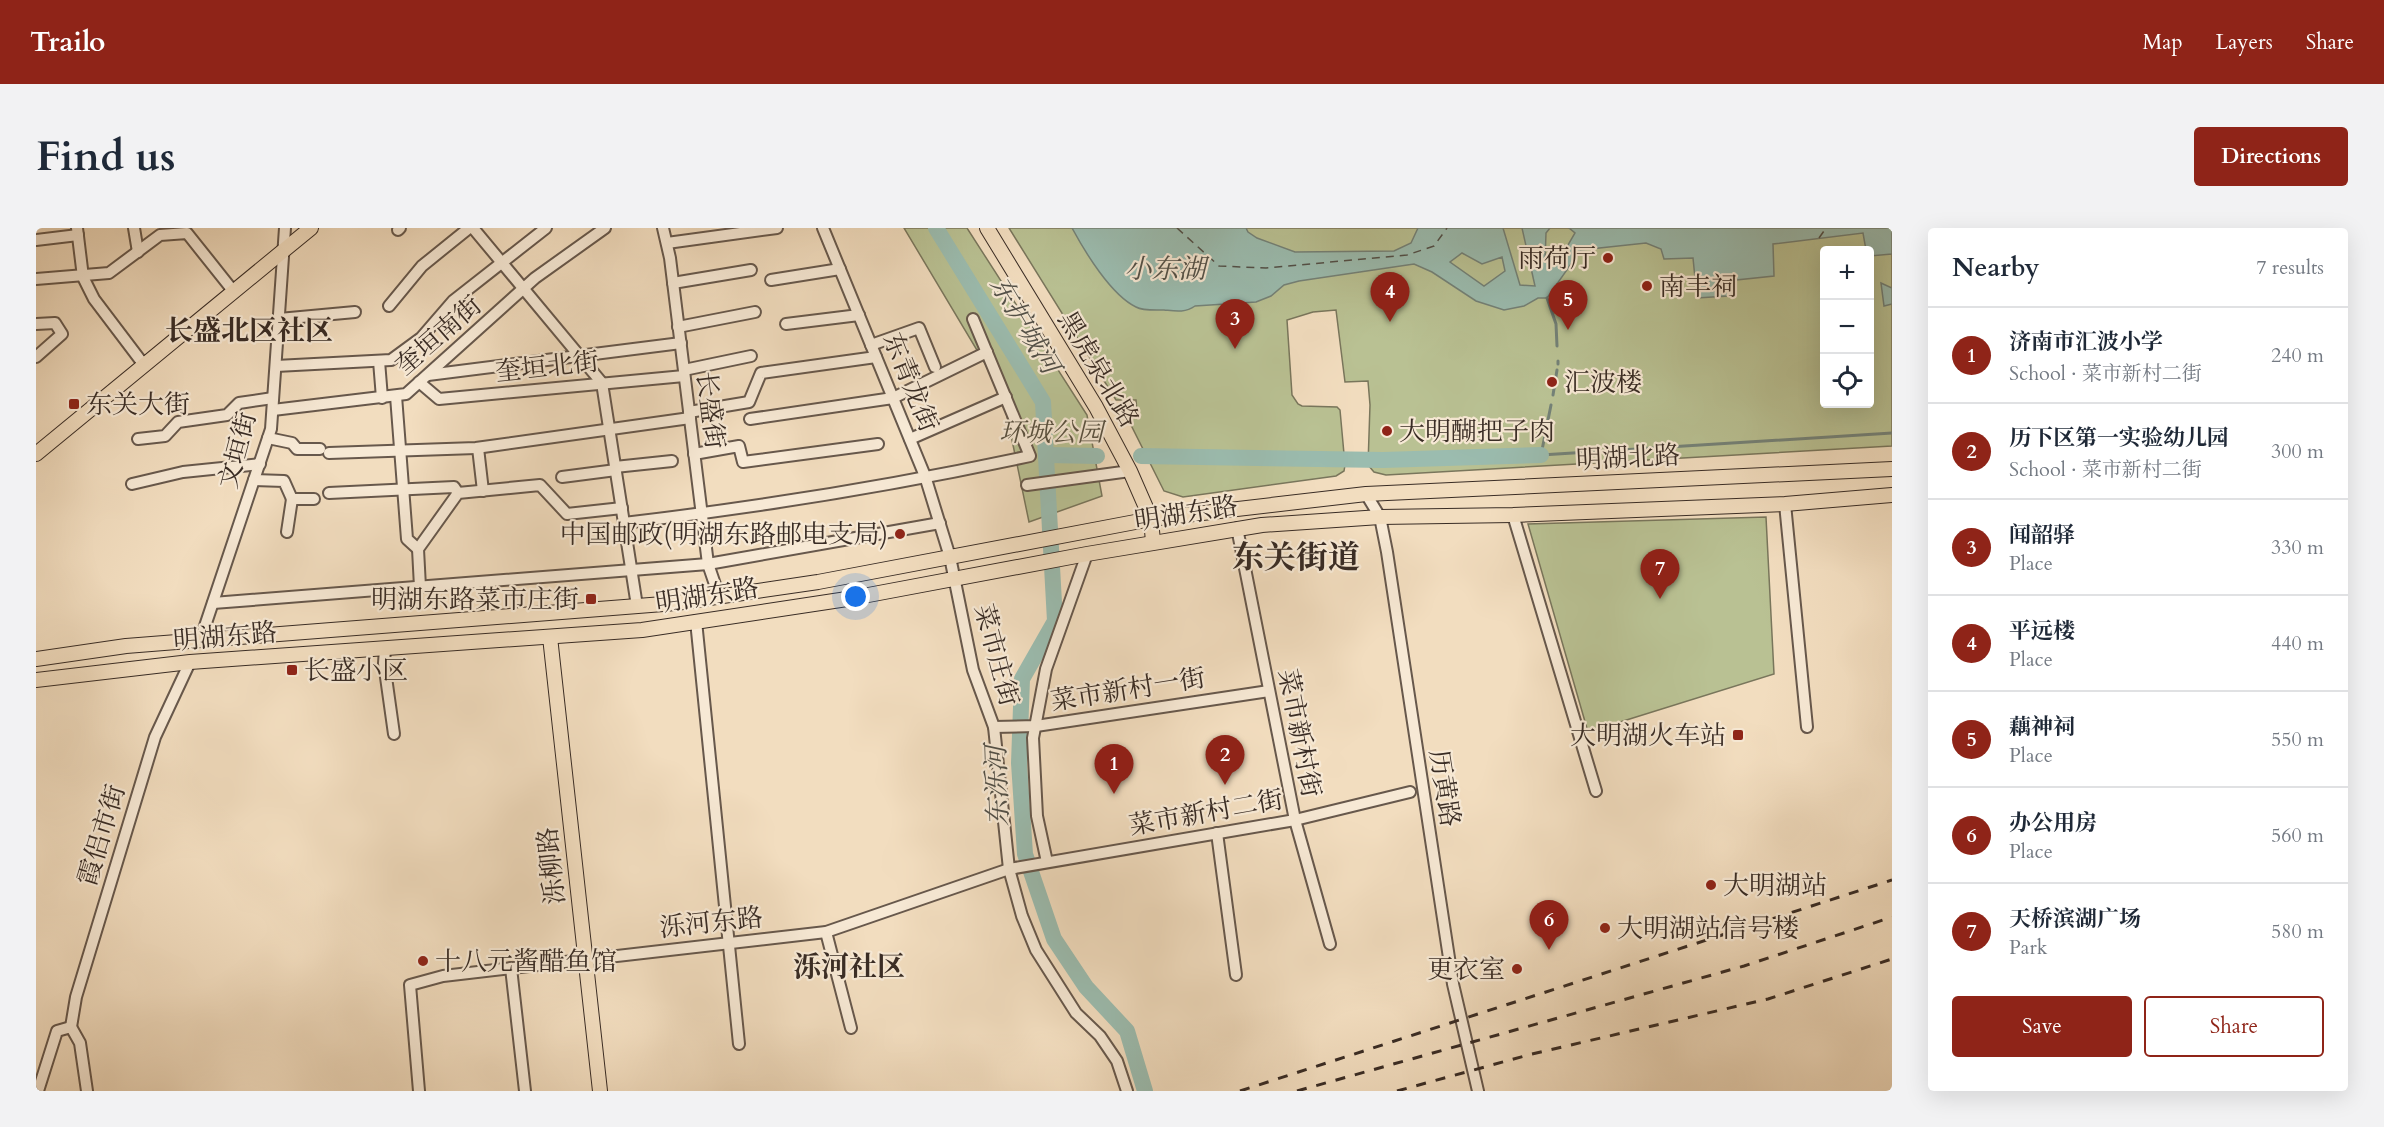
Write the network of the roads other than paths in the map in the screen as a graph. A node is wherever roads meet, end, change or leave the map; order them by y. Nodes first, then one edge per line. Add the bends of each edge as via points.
1 (134, 228) edge
2 (285, 228) edge
3 (311, 228) edge
4 (471, 228) edge
5 (546, 228) edge
6 (605, 228) edge
7 (663, 228) edge
8 (777, 228) edge
9 (823, 228) edge
10 (987, 228) edge
11 (77, 232) edge
12 (36, 240) edge
13 (667, 243) junction
14 (284, 250) junction
15 (138, 252) junction
16 (501, 263) junction
17 (840, 269) junction
18 (751, 270) dead end
19 (83, 274) junction
20 (36, 279) edge
21 (771, 280) dead end
22 (673, 283) junction
23 (523, 289) junction
24 (234, 292) junction
25 (389, 306) dead end
26 (356, 312) dead end
27 (755, 312) dead end
28 (859, 315) junction
29 (279, 319) junction
30 (973, 319) dead end
31 (36, 324) edge
32 (786, 324) dead end
33 (678, 327) junction
34 (681, 343) junction
35 (871, 345) junction
36 (987, 352) junction
37 (579, 356) junction
38 (751, 356) dead end
39 (36, 357) edge
40 (876, 357) junction
41 (379, 361) junction
42 (144, 365) junction
43 (276, 366) junction
44 (935, 367) dead end
45 (684, 373) junction
46 (424, 379) junction
47 (602, 383) junction
48 (396, 396) junction
49 (1006, 397) junction
50 (273, 398) junction
51 (382, 398) junction
52 (893, 398) junction
53 (273, 410) junction
54 (689, 415) junction
55 (750, 419) dead end
56 (609, 430) junction
57 (268, 438) junction
58 (138, 439) dead end
59 (910, 439) junction
60 (878, 444) dead end
61 (478, 448) junction
62 (400, 451) junction
63 (36, 454) edge
64 (694, 454) junction
65 (672, 461) dead end
66 (260, 464) junction
67 (616, 469) junction
68 (1892, 469) edge
69 (1130, 471) junction
70 (562, 477) dead end
71 (926, 479) junction
72 (254, 480) junction
73 (132, 484) dead end
74 (1027, 485) dead end
75 (403, 489) junction
76 (483, 491) junction
77 (329, 492) dead end
78 (458, 493) junction
79 (1366, 494) junction
80 (1892, 495) edge
81 (292, 499) junction
82 (314, 499) dead end
83 (1785, 504) junction
84 (622, 508) junction
85 (702, 514) junction
86 (1513, 515) junction
87 (1380, 517) junction
88 (1151, 519) junction
89 (624, 523) junction
90 (940, 523) junction
91 (1237, 528) junction
92 (287, 532) dead end
93 (1153, 542) junction
94 (418, 549) junction
95 (1086, 554) junction
96 (950, 557) junction
97 (708, 564) junction
98 (632, 570) junction
99 (954, 579) junction
100 (420, 587) junction
101 (719, 596) junction
102 (213, 603) junction
103 (637, 606) junction
104 (696, 621) junction
105 (550, 636) junction
106 (200, 641) junction
107 (385, 649) junction
108 (36, 659) edge
109 (190, 662) junction
110 (36, 680) edge
111 (1269, 691) junction
112 (1033, 726) junction
113 (999, 727) junction
114 (1808, 727) dead end
115 (394, 734) dead end
116 (1596, 791) dead end
117 (1410, 792) dead end
118 (1295, 820) junction
119 (1217, 833) junction
120 (1042, 862) junction
121 (1009, 869) junction
122 (826, 932) junction
123 (729, 944) junction
124 (1330, 944) dead end
125 (585, 959) junction
126 (511, 968) junction
127 (1236, 975) dead end
128 (71, 1027) junction
129 (851, 1028) dead end
130 (739, 1044) dead end
131 (38, 1091) edge
132 (87, 1091) edge
133 (419, 1091) edge
134 (525, 1091) edge
135 (600, 1091) edge
136 (1127, 1091) edge
137 (1479, 1091) edge

1 - 15 street
2 - 14 street, 文垣街
3 - 14 main road
4 - 16 street
4 - 25 street via 422,267
5 - 16 street
6 - 23 street, 奎垣南街
7 - 13 street, 长盛街
8 - 13 street
9 - 17 street, 东青龙街
10 - 69 main road, 黑虎泉北路 via 1096,407
11 - 12 street
11 - 19 street
13 - 22 street, 长盛街
14 - 24 main road
14 - 29 street, 文垣街
15 - 19 street via 109,273
15 - 24 street via 160,235 187,233
16 - 23 street
16 - 41 street via 453,301 421,338 391,360
17 - 21 street
17 - 28 street, 东青龙街
18 - 22 street
19 - 20 street
19 - 42 street via 94,299
22 - 33 street, 长盛街
23 - 37 street
23 - 46 street, 奎垣南街
24 - 42 main road
26 - 29 street
27 - 33 street
28 - 32 street
28 - 35 street, 东青龙街
29 - 43 street, 文垣街
30 - 36 street
31 - 39 street via 55,323 62,334
33 - 34 street, 长盛街
34 - 37 street
34 - 45 street, 长盛街
35 - 40 street, 东青龙街
35 - 44 street via 919,328
36 - 49 street
36 - 52 street
37 - 46 street
37 - 47 street
38 - 45 street, 奎垣北街
40 - 52 street, 东青龙街
40 - 54 street via 761,373 749,402
41 - 43 street
41 - 51 street
42 - 63 main road
43 - 50 street, 文垣街
45 - 47 street, 奎垣北街
45 - 54 street, 长盛街
46 - 47 street, 奎垣北街 via 439,399
46 - 48 street, 奎垣南街 via 406,394
47 - 56 street
48 - 51 street, 奎垣南街
48 - 62 street
49 - 59 street
49 - 71 street via 1030,456
50 - 53 street, 文垣街
50 - 58 street via 239,403 227,415 178,422 165,436
51 - 53 street, 奎垣南街
52 - 55 street
52 - 59 street, 东青龙街
53 - 57 street, 文垣街
54 - 56 street
54 - 64 street, 长盛街
56 - 61 street
56 - 67 street
57 - 62 street via 292,443 297,449
57 - 66 street, 文垣街
59 - 71 street, 东青龙街
60 - 64 street via 743,462 739,446
61 - 62 street
61 - 76 street
62 - 75 street
64 - 85 street, 长盛街
65 - 67 street
66 - 72 street, 文垣街
66 - 73 street via 183,472
67 - 70 street
67 - 84 street
68 - 79 main road, 明湖北路
69 - 74 street
69 - 88 main road, 黑虎泉北路
71 - 85 street
71 - 90 street, 东青龙街
72 - 81 street via 284,481
72 - 102 street, 文垣街
75 - 77 street
75 - 78 street via 454,487
75 - 94 street via 407,539
76 - 78 street
76 - 84 street via 540,485 567,514
78 - 94 street
79 - 87 street, 历黄路
79 - 88 main road, 明湖东路
80 - 83 main road, 明湖北路
81 - 82 street
81 - 92 street
83 - 86 main road, 明湖北路
83 - 114 street
84 - 89 street
85 - 89 street
85 - 97 street, 长盛街
86 - 87 main road, 明湖北路
86 - 116 street
87 - 91 main road, 明湖东路
87 - 137 street, 历黄路 via 1453,984
88 - 93 main road, 黑虎泉北路
88 - 96 main road, 明湖东路
89 - 98 street
90 - 96 street, 东青龙街
90 - 97 street
91 - 93 main road, 明湖东路
91 - 111 street, 菜市新村街
93 - 95 main road, 明湖东路
94 - 100 street
95 - 99 main road, 明湖东路
95 - 112 street via 1046,669
96 - 99 street, 菜市庄街
96 - 101 main road, 明湖东路
97 - 98 street
97 - 101 street, 长盛街
98 - 100 street
98 - 103 street
99 - 104 main road, 明湖东路
99 - 113 street, 菜市庄街 via 973,670
100 - 102 street
101 - 103 main road, 明湖东路
102 - 106 street, 文垣街
103 - 106 main road, 明湖东路
104 - 105 main road, 明湖东路 via 642,630
104 - 123 street
105 - 107 main road, 明湖东路
105 - 125 main road, 泺柳路
106 - 108 main road, 明湖东路 via 126,646
107 - 109 main road, 明湖东路
107 - 115 street
109 - 110 main road, 明湖东路
109 - 128 street, 霞侣市街 via 155,737
111 - 112 street, 菜市新村一街
111 - 118 street, 菜市新村街
112 - 113 street, 菜市新村一街
112 - 120 street
113 - 121 street, 菜市庄街
117 - 118 street, 菜市新村二街
118 - 119 street, 菜市新村二街
118 - 124 street, 菜市新村街
119 - 120 street, 菜市新村二街
119 - 127 street
120 - 121 street, 菜市新村二街
121 - 122 street, 泺河东路
121 - 136 street, 菜市庄街 via 1036,950 1076,1013 1118,1060
122 - 123 street, 泺河东路
122 - 129 street
123 - 125 street, 泺河东路
123 - 130 street
125 - 126 street, 泺河东路
125 - 135 main road, 泺柳路
126 - 133 street, 泺河东路 via 443,976 410,985
126 - 134 street
128 - 131 street via 57,1031
128 - 132 street via 80,1042

